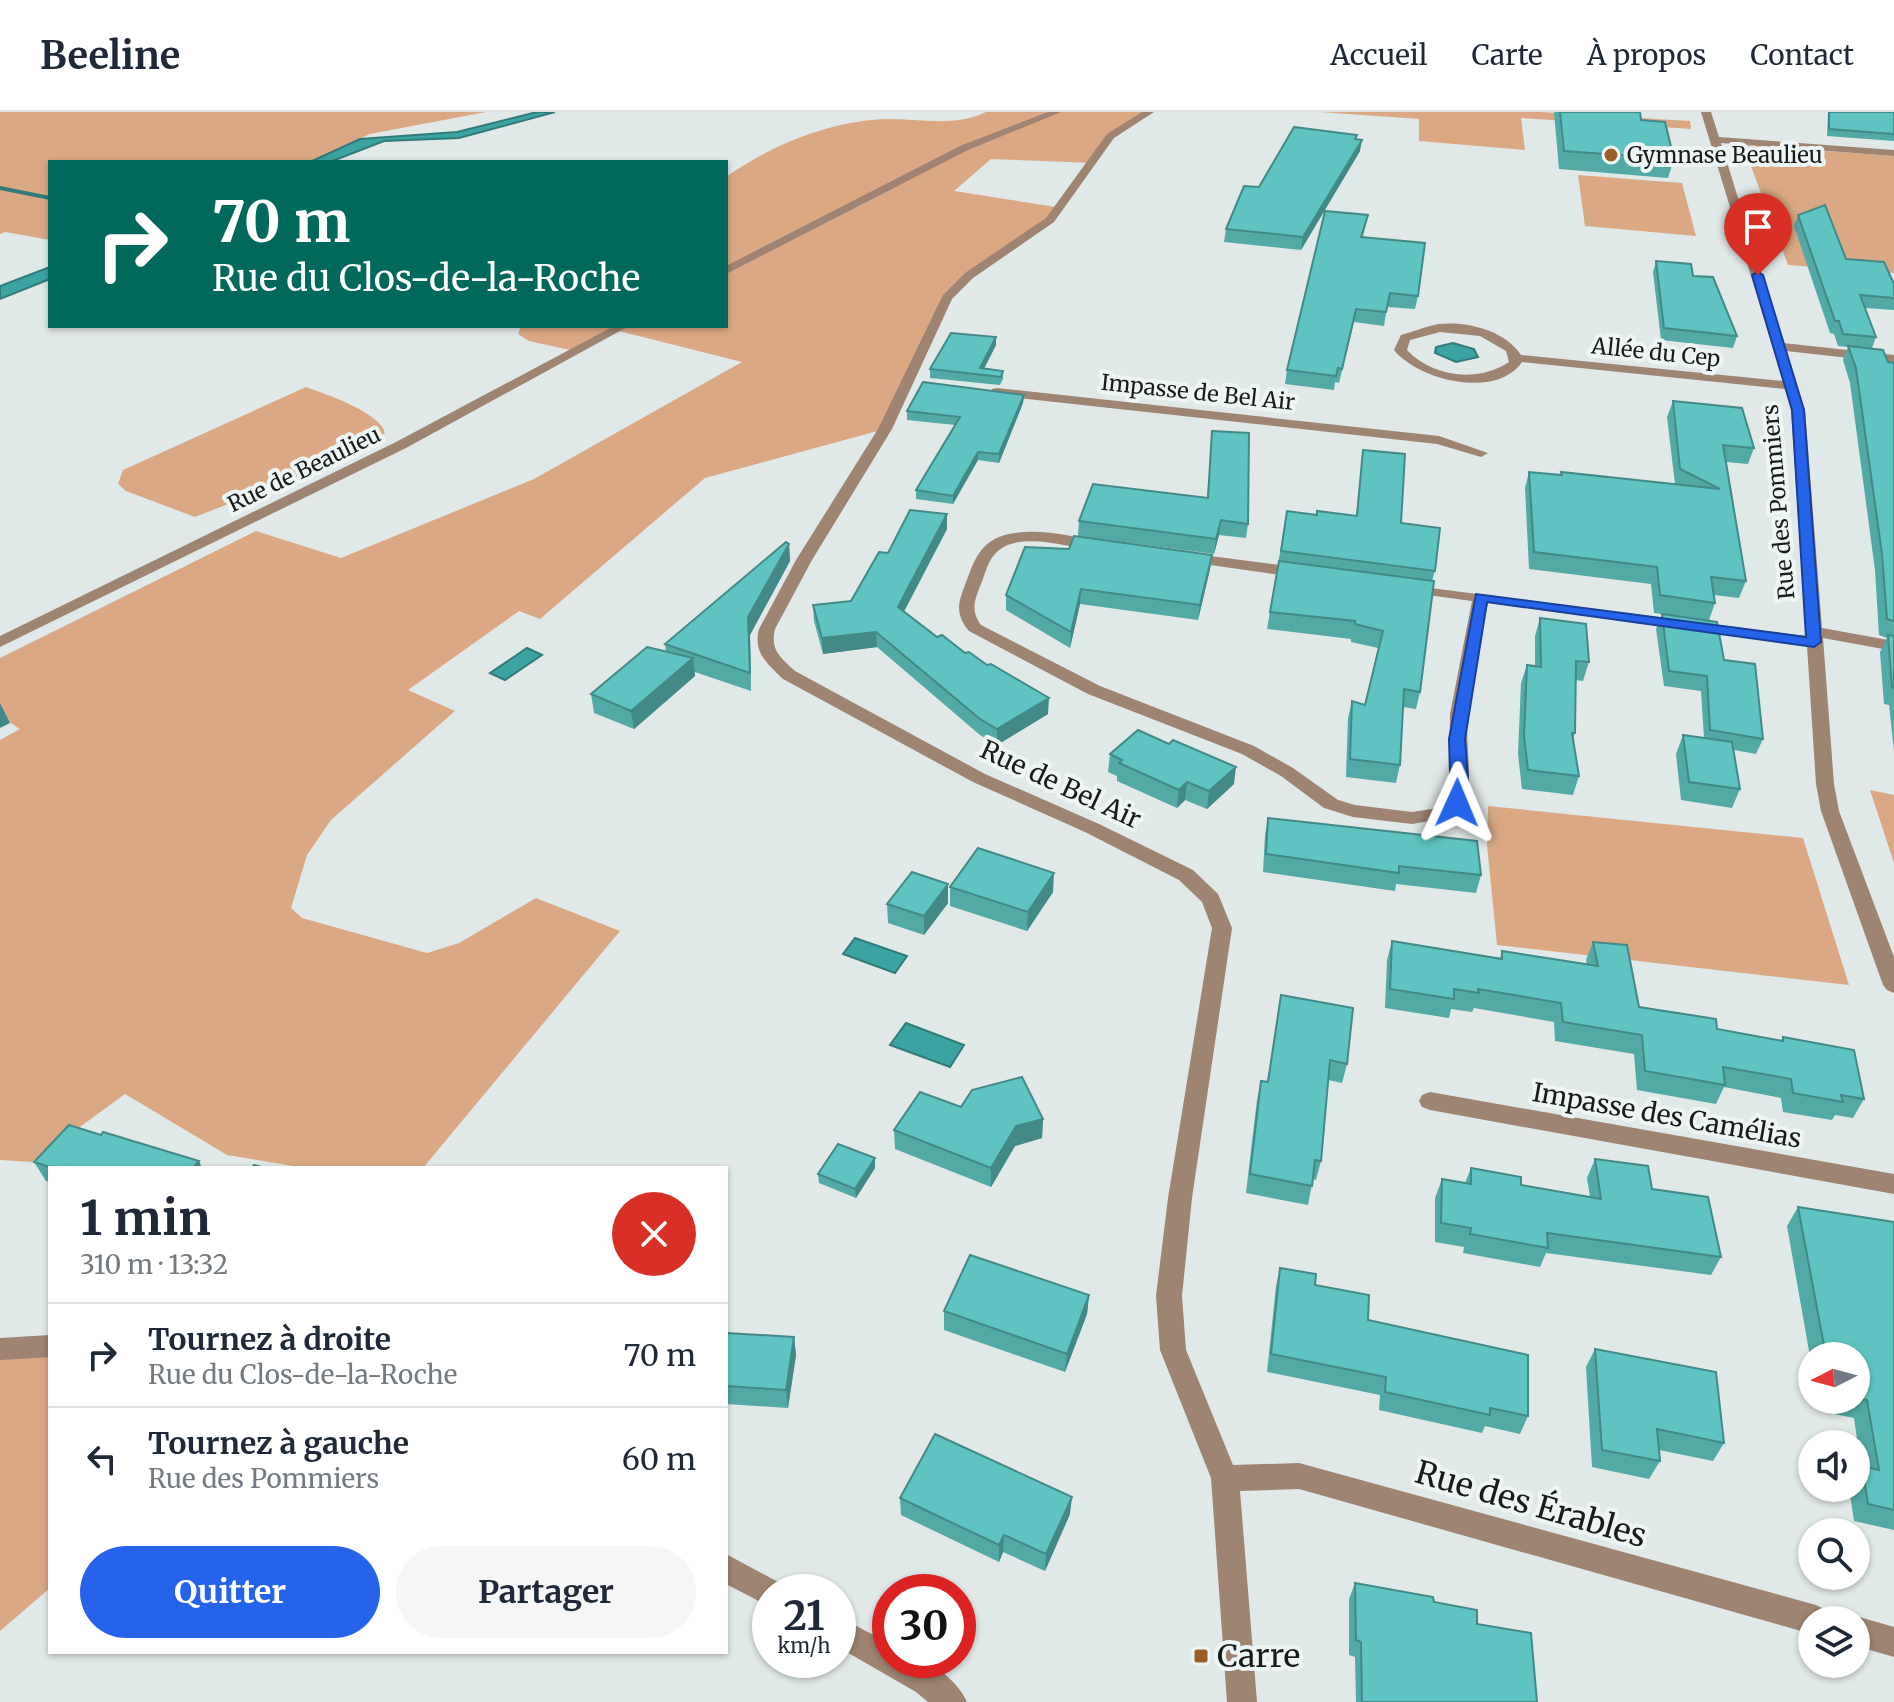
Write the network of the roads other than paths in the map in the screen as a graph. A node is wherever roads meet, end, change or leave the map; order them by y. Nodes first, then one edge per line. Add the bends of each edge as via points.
1 (1056, 112) edge
2 (1149, 112) edge
3 (1706, 112) edge
4 (1717, 140) junction
5 (1894, 153) edge
6 (728, 270) edge
7 (619, 328) edge
8 (1779, 346) junction
9 (1517, 358) junction
10 (1894, 359) edge
11 (1791, 386) junction
12 (987, 391) edge
13 (1481, 453) dead end
14 (1110, 548) edge
15 (1172, 556) edge
16 (1326, 577) edge
17 (1388, 585) edge
18 (1481, 597) junction
19 (1813, 637) junction
20 (0, 642) edge
21 (1894, 646) edge
22 (1894, 985) edge
23 (1430, 1101) dead end
24 (1894, 1184) edge
25 (48, 1346) edge
26 (0, 1349) edge
27 (1225, 1478) junction
28 (728, 1569) edge
29 (752, 1583) edge
30 (1798, 1615) edge
31 (1870, 1635) edge
32 (856, 1641) edge
33 (1894, 1642) edge
34 (952, 1702) edge
35 (1242, 1702) edge

1 - 6 street via 964,148
2 - 27 street, Rue de Bel Air via 1105,143 1069,201 1049,222 953,290 917,383 804,560 764,641 767,654 789,675 979,778 1186,875 1211,899 1222,928 1169,1296 1173,1350
3 - 4 street, Rue des Pommiers
4 - 5 street
4 - 8 street, Rue des Pommiers
7 - 20 street, Rue de Beaulieu via 401,445
8 - 10 street
8 - 11 street, Rue des Pommiers
9 - 9 street, Allée du Cep via 1497,339 1454,329 1413,333 1400,350 1424,369 1470,377 1509,370
9 - 11 street, Allée du Cep
11 - 19 street, Rue des Pommiers via 1798,410
12 - 13 street, Impasse de Bel Air via 1439,440
14 - 18 street via 1033,538 996,544 965,600 966,618 975,628 1062,675 1268,760 1331,804 1384,815 1430,817 1452,812 1457,803 1457,739
15 - 16 street
17 - 18 street
18 - 19 street
19 - 21 street
19 - 22 street, Rue des Pommiers via 1830,811
23 - 24 street, Impasse des Camélias
25 - 26 street
27 - 30 street, Rue des Érables via 1299,1476
27 - 35 street, Rue de Bel Air
28 - 29 street
31 - 33 street
32 - 34 street via 927,1681

